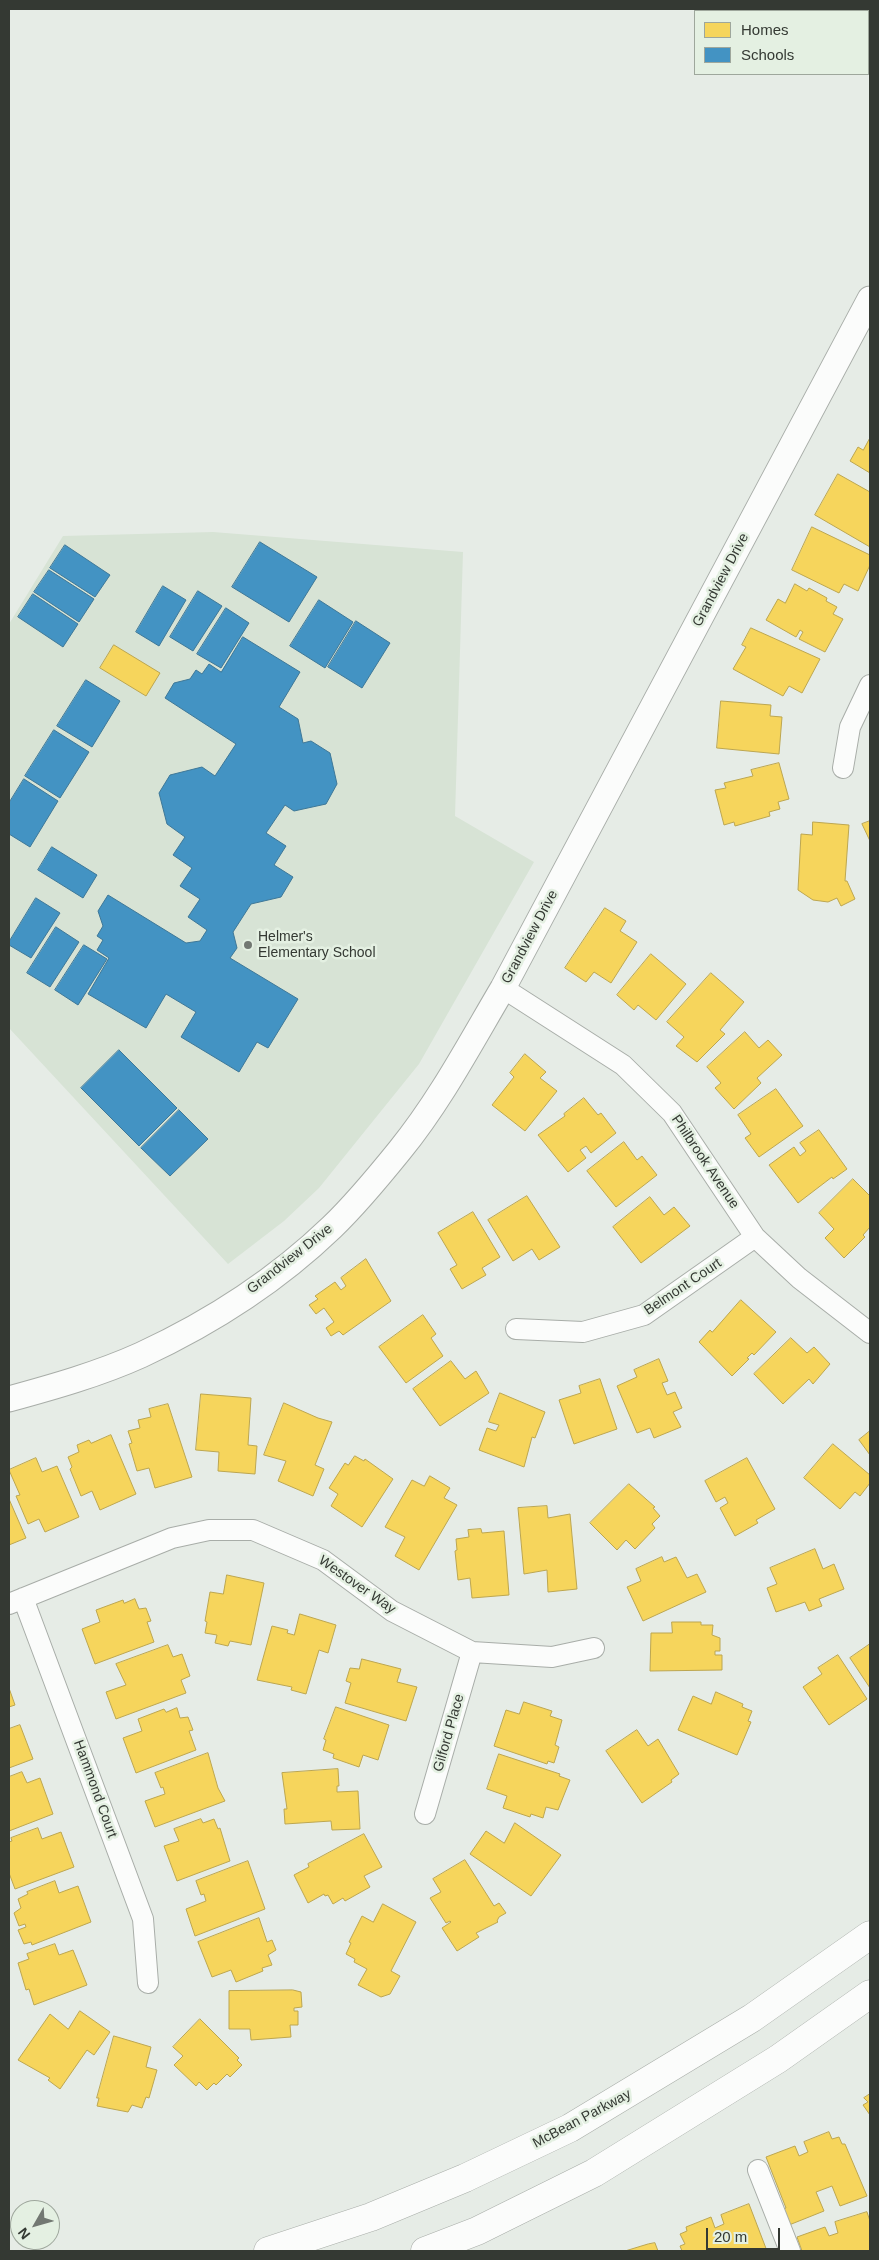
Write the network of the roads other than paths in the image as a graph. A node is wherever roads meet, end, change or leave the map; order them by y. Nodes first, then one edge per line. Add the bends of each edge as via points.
1 (870, 299) edge
2 (870, 685) edge
3 (843, 768) dead end
4 (503, 988) junction
5 (755, 1237) junction
6 (516, 1329) dead end
7 (870, 1333) edge
8 (9, 1399) edge
9 (16, 1601) edge
10 (594, 1648) dead end
11 (472, 1652) junction
12 (425, 1814) dead end
13 (870, 1935) edge
14 (148, 1983) dead end
15 (870, 1994) edge
16 (758, 2170) dead end
17 (268, 2251) edge
18 (426, 2251) edge
19 (790, 2251) edge

1 - 4 street, Grandview Drive
2 - 3 street via 850,727
4 - 5 street, Philbrook Avenue via 623,1064 672,1113
4 - 8 street, Grandview Drive via 453,1073 401,1149 332,1227 266,1281 201,1324 141,1355 62,1385
5 - 6 street, Belmont Court via 644,1315 583,1332
5 - 7 street, Philbrook Avenue via 799,1278
9 - 11 street, Westover Way via 172,1538 209,1530 253,1530 323,1560 392,1611
9 - 14 street, Hammond Court via 143,1919
10 - 11 street, Westover Way via 552,1657
11 - 12 street, Gilford Place
13 - 17 main road, McBean Parkway via 752,2018 570,2128 465,2178 371,2217
15 - 18 main road via 778,2059 594,2173 477,2231
16 - 19 street

